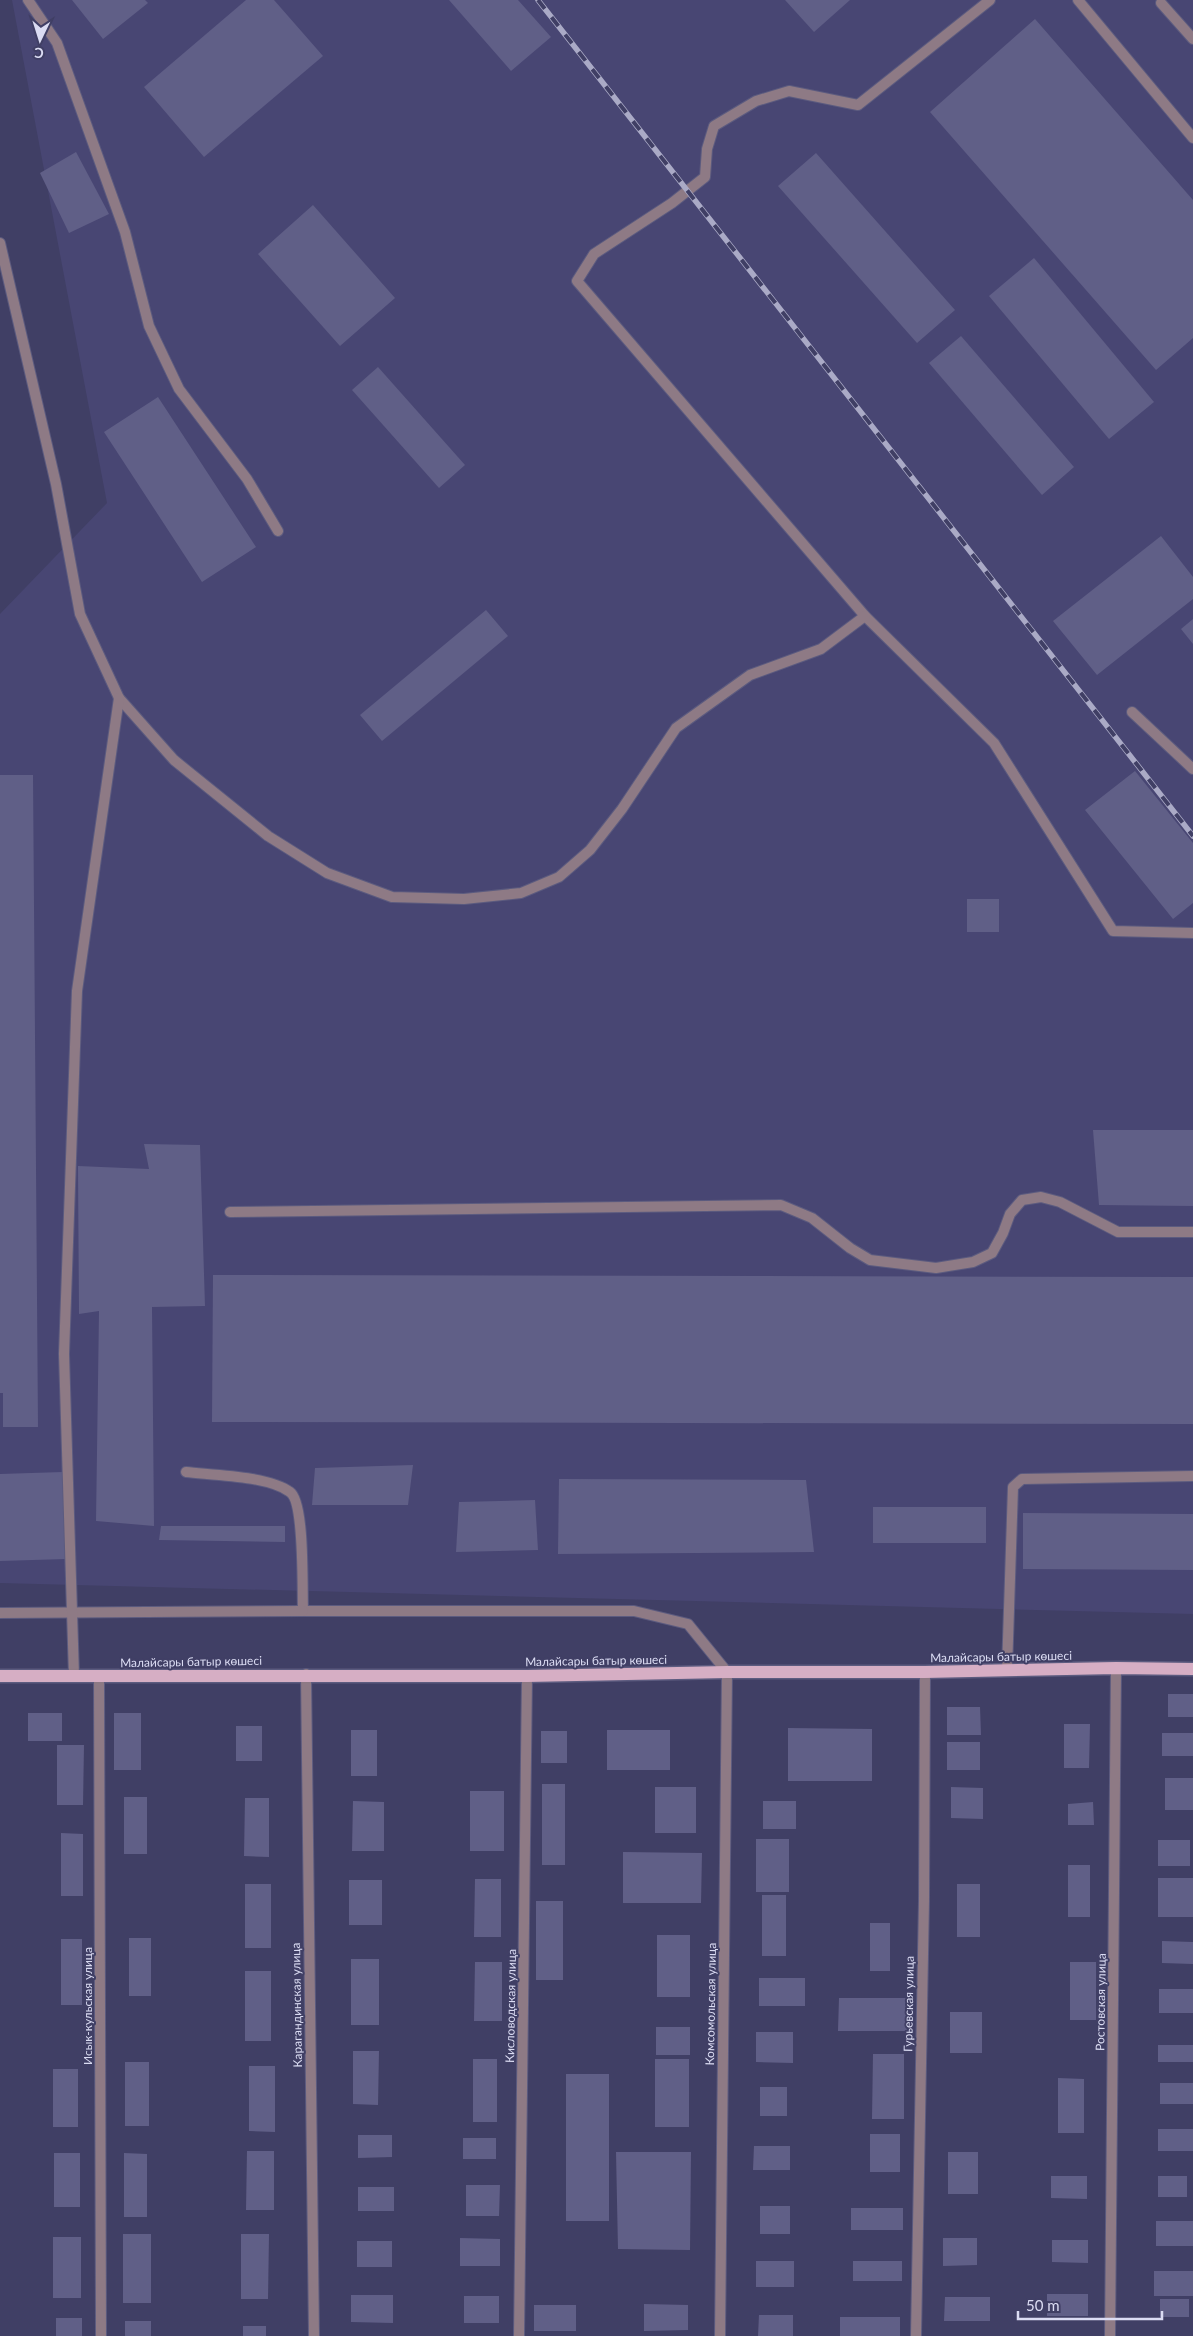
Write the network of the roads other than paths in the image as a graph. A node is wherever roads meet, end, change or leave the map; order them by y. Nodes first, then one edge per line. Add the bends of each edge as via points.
1 (28, 0) edge
2 (990, 0) edge
3 (1078, 0) edge
4 (1161, 3) dead end
5 (1193, 39) edge
6 (1193, 138) edge
7 (0, 243) edge
8 (278, 531) dead end
9 (865, 616) junction
10 (119, 698) junction
11 (1132, 712) dead end
12 (1193, 769) edge
13 (1193, 933) edge
14 (230, 1212) dead end
15 (1193, 1232) edge
16 (186, 1472) dead end
17 (1193, 1476) edge
18 (302, 1611) junction
19 (0, 1613) edge
20 (72, 1613) junction
21 (1116, 1668) junction
22 (1193, 1669) edge
23 (1007, 1670) junction
24 (727, 1672) junction
25 (925, 1672) junction
26 (306, 1674) junction
27 (0, 1676) edge
28 (74, 1676) junction
29 (528, 1676) junction
30 (100, 1677) junction
31 (102, 2336) edge
32 (314, 2336) edge
33 (519, 2336) edge
34 (720, 2336) edge
35 (916, 2336) edge
36 (1110, 2336) edge

1 - 8 street via 57,42 124,232 149,326 180,390 247,479
2 - 9 street via 858,105 789,90 756,101 714,126 707,150 705,176 672,203 594,254 577,280
3 - 6 street
4 - 5 street
7 - 10 street via 56,484 80,614
9 - 10 street via 822,649 750,676 676,728 622,809 590,850 559,877 521,892 464,899 392,897 327,873 268,836 174,760
9 - 13 street via 994,743 1113,931
10 - 20 street via 77,991 64,1354
11 - 12 street
14 - 15 street via 781,1206 812,1218 870,1260 936,1268 973,1262 992,1253 1010,1214 1022,1200 1040,1197 1060,1202 1118,1232
16 - 18 street via 273,1483 292,1493 300,1510
17 - 23 street via 1022,1479 1013,1487
18 - 20 street
18 - 24 street via 634,1611 688,1624
19 - 20 street
20 - 28 street
21 - 22 main road, Малайсары батыр көшесі
21 - 23 main road, Малайсары батыр көшесі
21 - 36 street, Ростовская улица
23 - 25 main road, Малайсары батыр көшесі
24 - 25 main road, Малайсары батыр көшесі
24 - 29 main road, Малайсары батыр көшесі
24 - 34 street, Комсомольская улица
25 - 35 street, Гурьевская улица
26 - 29 main road, Малайсары батыр көшесі
26 - 30 main road, Малайсары батыр көшесі
26 - 32 street, Карагандинская улица
27 - 28 main road, Малайсары батыр көшесі
28 - 30 main road, Малайсары батыр көшесі
29 - 33 street, Кисловодская улица
30 - 31 street, Исык-кульская улица

